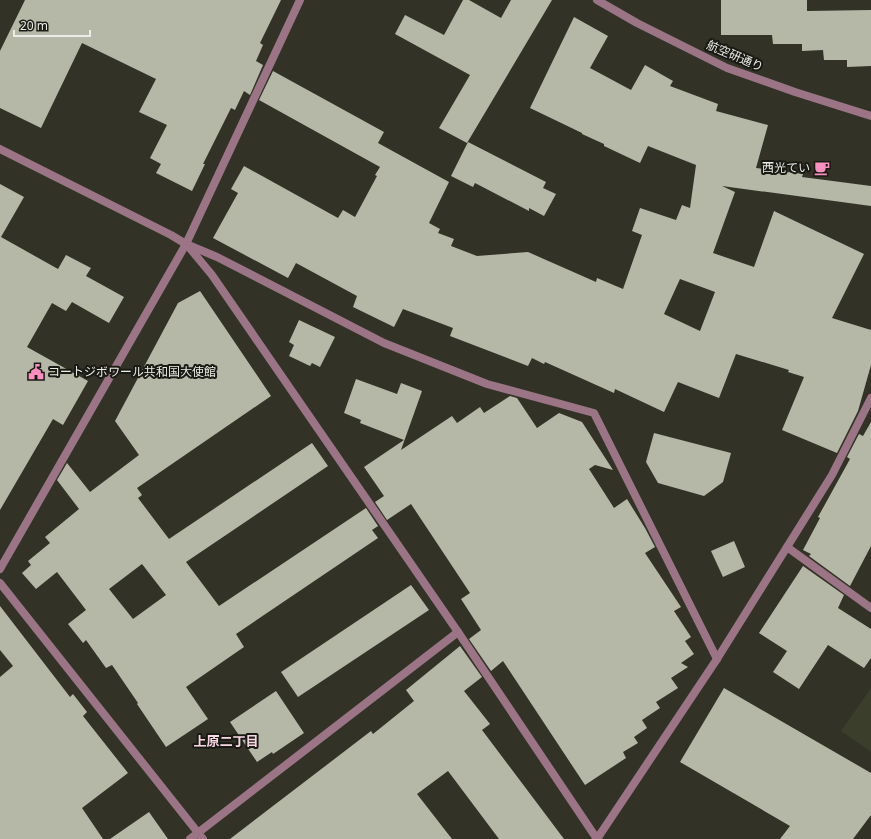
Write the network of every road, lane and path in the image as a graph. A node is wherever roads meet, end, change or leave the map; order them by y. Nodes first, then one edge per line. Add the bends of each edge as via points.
1 (300, 0) edge
2 (597, 0) edge
3 (871, 116) edge
4 (0, 148) edge
5 (186, 244) junction
6 (871, 398) edge
7 (788, 547) junction
8 (0, 569) edge
9 (0, 583) edge
10 (871, 608) edge
11 (458, 632) junction
12 (717, 659) junction
13 (200, 836) edge
14 (190, 839) edge
15 (597, 839) edge

1 - 5 street
2 - 3 street, 航空研通り via 727,68
4 - 5 street
5 - 8 street
5 - 11 street via 212,274
5 - 12 street via 217,256 384,343 487,384 594,413
6 - 7 street via 832,475
7 - 10 street
7 - 12 street
9 - 13 street
11 - 13 street
11 - 15 street
12 - 15 street
13 - 14 street

